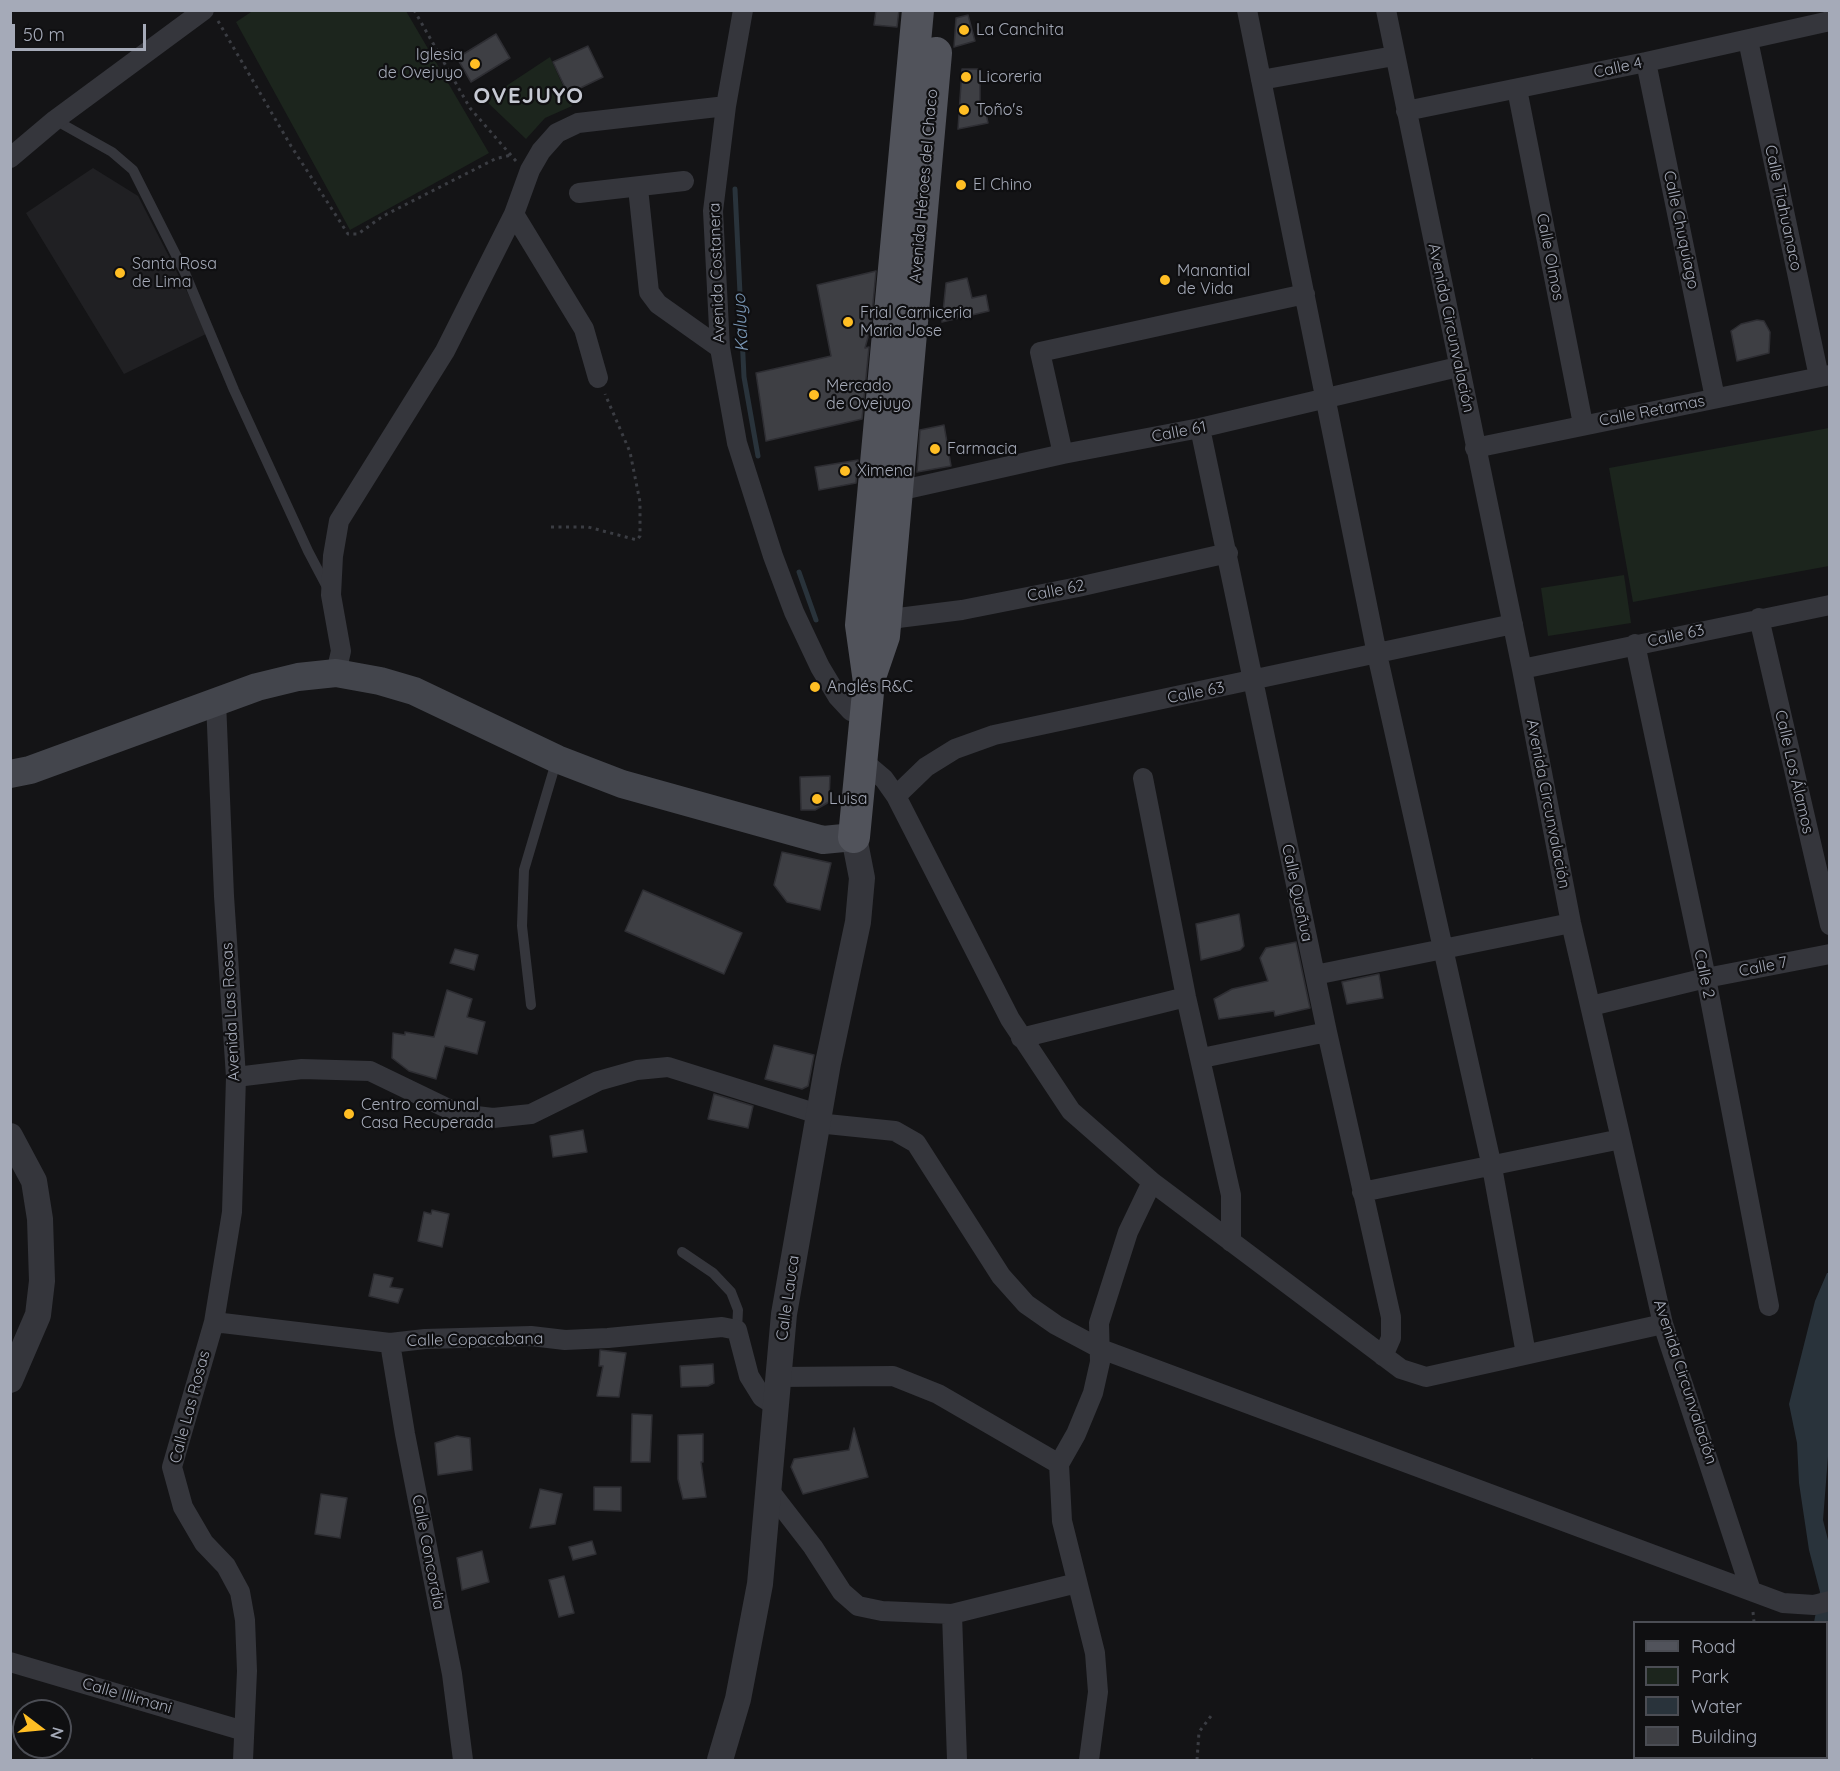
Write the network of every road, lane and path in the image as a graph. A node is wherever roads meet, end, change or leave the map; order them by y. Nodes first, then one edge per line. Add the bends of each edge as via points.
1 (414, 10) edge
2 (743, 10) edge
3 (918, 10) edge
4 (940, 10) edge
5 (1247, 10) edge
6 (1386, 10) edge
7 (209, 13) edge
8 (1830, 21) edge
9 (1748, 40) junction
10 (1394, 56) junction
11 (1646, 62) junction
12 (1261, 80) junction
13 (1517, 89) junction
14 (726, 106) junction
15 (1406, 111) junction
16 (55, 120) junction
17 (511, 155) junction
18 (10, 158) edge
19 (530, 170) junction
20 (684, 181) dead end
21 (638, 188) junction
22 (579, 193) dead end
23 (514, 214) junction
24 (1305, 294) junction
25 (720, 348) junction
26 (1458, 367) junction
27 (1824, 376) edge
28 (598, 378) joint
29 (1715, 398) junction
30 (1326, 399) junction
31 (1583, 424) junction
32 (1200, 428) junction
33 (1475, 448) junction
34 (1063, 454) junction
35 (886, 490) junction
36 (551, 527) dead end
37 (1228, 553) junction
38 (331, 594) junction
39 (1830, 604) edge
40 (1759, 618) junction
41 (1513, 624) junction
42 (873, 626) junction
43 (1635, 644) junction
44 (1377, 654) junction
45 (1522, 669) junction
46 (336, 674) junction
47 (1254, 681) junction
48 (216, 701) junction
49 (866, 716) junction
50 (557, 759) junction
51 (862, 764) junction
52 (10, 774) edge
53 (1143, 778) dead end
54 (896, 796) junction
55 (854, 837) junction
56 (1571, 923) junction
57 (1830, 925) edge
58 (1443, 949) junction
59 (1830, 954) edge
60 (1314, 975) junction
61 (1706, 978) junction
62 (1186, 997) junction
63 (531, 1005) dead end
64 (1591, 1006) junction
65 (1327, 1032) junction
66 (1021, 1038) junction
67 (1202, 1058) junction
68 (236, 1077) junction
69 (817, 1118) junction
70 (10, 1136) edge
71 (1621, 1139) junction
72 (1491, 1167) junction
73 (1152, 1182) junction
74 (1362, 1192) junction
75 (1232, 1242) junction
76 (682, 1252) dead end
77 (1770, 1306) dead end
78 (214, 1322) junction
79 (1663, 1324) junction
80 (737, 1330) junction
81 (390, 1343) junction
82 (1101, 1349) junction
83 (1526, 1354) junction
84 (1383, 1356) junction
85 (14, 1366) edge
86 (779, 1377) junction
87 (776, 1406) junction
88 (1059, 1464) junction
89 (769, 1490) junction
90 (1077, 1583) junction
91 (1750, 1588) junction
92 (1822, 1603) edge
93 (952, 1614) junction
94 (10, 1662) edge
95 (1211, 1716) dead end
96 (244, 1731) junction
97 (243, 1761) edge
98 (463, 1761) edge
99 (720, 1761) edge
100 (957, 1761) edge
101 (1089, 1761) edge
102 (1197, 1761) edge

1 - 17 path via 470,108
2 - 14 street, Avenida Costanera
3 - 35 main road, Avenida Héroes del Chaco
4 - 35 main road, Avenida Héroes del Chaco
5 - 12 street
6 - 10 street, Avenida Circunvalación
7 - 16 street
7 - 17 path via 348,234 358,234 383,216 495,159
8 - 9 street, Calle 4
9 - 11 street, Calle 4
9 - 27 street, Calle Tiahuanaco
10 - 12 street
10 - 15 street, Avenida Circunvalación
11 - 13 street, Calle 4
11 - 29 street, Calle Chuquiago
12 - 24 street
13 - 15 street, Calle 4
13 - 31 street, Calle Olmos
14 - 19 street via 578,123 557,133
14 - 25 street, Avenida Costanera via 713,211
15 - 26 street, Avenida Circunvalación
16 - 18 street
16 - 38 lane via 112,152 133,170 185,273 239,401
17 - 19 path
19 - 23 street
20 - 21 street
21 - 22 street
21 - 25 street via 649,292 658,304
23 - 28 street via 584,329
23 - 38 street via 445,351 339,521
24 - 30 street
24 - 34 street via 1040,352
25 - 49 street, Avenida Costanera via 737,443 794,612 838,697 851,711
26 - 30 street, Calle 61
26 - 33 street, Avenida Circunvalación
27 - 29 street, Calle Retamas
28 - 36 path via 630,452 640,502 640,536 637,540 588,527
29 - 31 street, Calle Retamas
30 - 32 street, Calle 61
30 - 44 street
31 - 33 street, Calle Retamas
32 - 34 street, Calle 61
32 - 37 street, Calle Queñua
33 - 41 street, Avenida Circunvalación
34 - 35 street, Calle 61
35 - 42 main road, Avenida Héroes del Chaco
37 - 42 street, Calle 62 via 1078,587 898,618
37 - 47 street, Calle Queñua
38 - 46 street via 341,651
39 - 40 street, Calle 63
40 - 43 street, Calle 63
40 - 57 street, Calle Los Álamos
41 - 44 street, Calle 63
41 - 45 street, Avenida Circunvalación
42 - 49 main road, Avenida Héroes del Chaco
43 - 45 street, Calle 63
43 - 61 street, Calle 2
44 - 47 street, Calle 63
44 - 58 street
45 - 56 street, Avenida Circunvalación
46 - 48 main road via 298,677
46 - 50 main road via 414,691
47 - 54 street, Calle 63 via 994,735 956,749 926,767
47 - 60 street, Calle Queñua
48 - 52 main road
48 - 68 street, Avenida Las Rosas
49 - 51 main road, Avenida Héroes del Chaco
50 - 55 main road via 622,784 823,840
50 - 63 lane via 524,870 522,926
51 - 54 street via 884,779
51 - 55 main road, Avenida Héroes del Chaco
53 - 62 street
54 - 66 street
55 - 69 street, Calle Lauca via 862,878 858,922
56 - 58 street
56 - 64 street, Avenida Circunvalación
58 - 60 street
58 - 72 street
59 - 61 street, Calle 7
60 - 65 street, Calle Queñua
61 - 64 street, Calle 7
61 - 77 street, Calle 2
62 - 66 street
62 - 67 street
64 - 71 street, Avenida Circunvalación
65 - 67 street
65 - 74 street, Calle Queñua
66 - 73 street via 1071,1111
67 - 75 street via 1231,1195
68 - 69 street via 302,1069 370,1071 459,1114 493,1118 531,1114 598,1081 637,1070 668,1067
68 - 78 street, Avenida Las Rosas via 232,1212
69 - 82 street via 895,1131 916,1143 1007,1283 1033,1310
69 - 86 street, Calle Lauca via 784,1314
70 - 85 street via 34,1181 42,1281 38,1315
71 - 72 street
71 - 79 street, Avenida Circunvalación
72 - 74 street
72 - 83 street
73 - 75 street
73 - 82 street via 1128,1232 1099,1323
74 - 84 street, Calle Queñua via 1391,1317 1391,1338
75 - 84 street
76 - 80 lane via 713,1273 731,1292 738,1310
78 - 81 street, Calle Copacabana
78 - 96 street, Calle Las Rosas via 172,1467 183,1507 240,1592 247,1671
79 - 83 street
79 - 91 street, Avenida Circunvalación
80 - 81 street, Calle Copacabana via 722,1327 565,1340 531,1336
80 - 87 street via 749,1376 762,1397
81 - 98 street, Calle Concordia via 452,1674
82 - 88 street via 1093,1393
82 - 91 street
83 - 84 street via 1426,1377 1401,1369
86 - 87 street, Calle Lauca
86 - 88 street via 893,1376 938,1394
87 - 89 street, Calle Lauca
88 - 90 street via 1062,1521
89 - 93 street via 842,1592 858,1606
89 - 99 street, Calle Lauca via 760,1584 748,1652
90 - 93 street
90 - 101 street via 1095,1653 1098,1692
91 - 92 street via 1783,1603
93 - 100 street
94 - 96 street, Calle Illimani
95 - 102 path via 1199,1732
96 - 97 street, Calle Las Rosas

